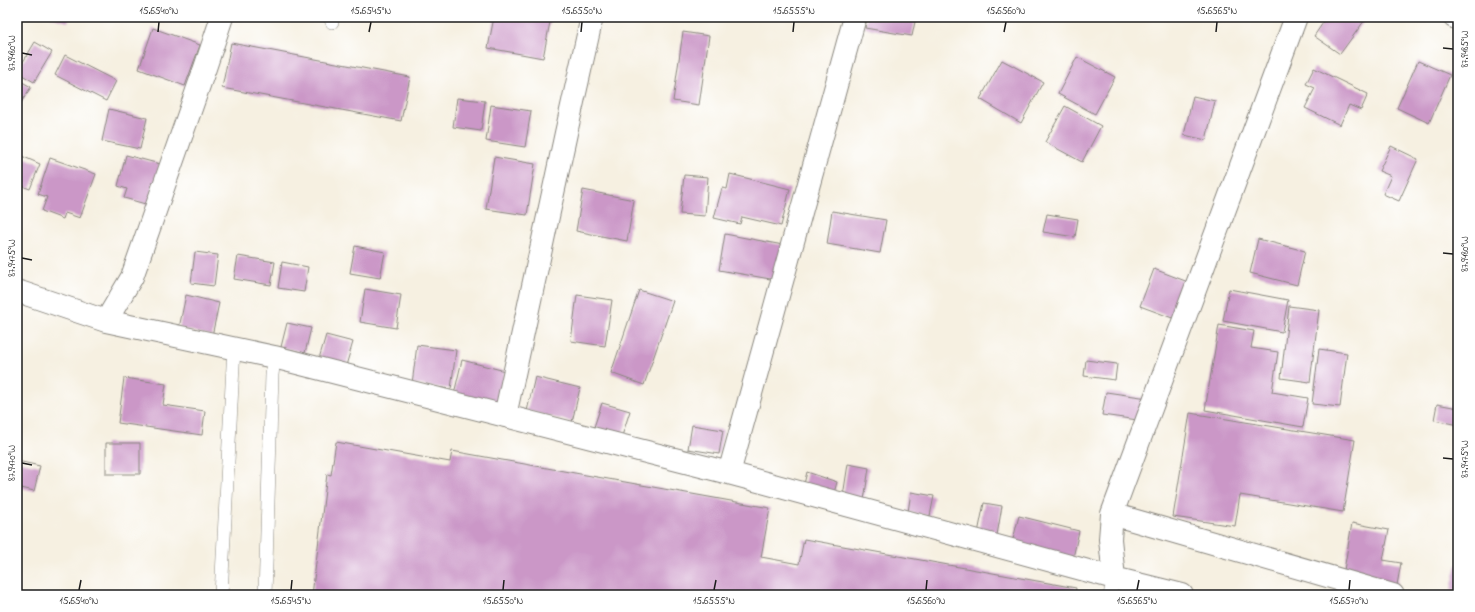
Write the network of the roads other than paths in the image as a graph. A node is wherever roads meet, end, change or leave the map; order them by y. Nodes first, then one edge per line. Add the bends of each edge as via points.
1 (222, 17) edge
2 (592, 17) edge
3 (855, 17) edge
4 (1296, 17) edge
5 (1454, 17) edge
6 (1458, 19) edge
7 (17, 291) edge
8 (106, 321) junction
9 (234, 347) junction
10 (274, 356) junction
11 (505, 416) junction
12 (729, 473) junction
13 (1112, 514) junction
14 (1112, 587) edge
15 (221, 595) edge
16 (265, 595) edge
17 (1182, 595) edge
18 (1393, 595) edge

1 - 8 street via 132,277
2 - 11 street
3 - 12 street
4 - 13 street
5 - 6 street
7 - 8 street
8 - 9 street
9 - 10 street
9 - 15 lane
10 - 11 street
10 - 16 lane
11 - 12 street
12 - 14 street
13 - 14 street
13 - 18 street
14 - 17 street

